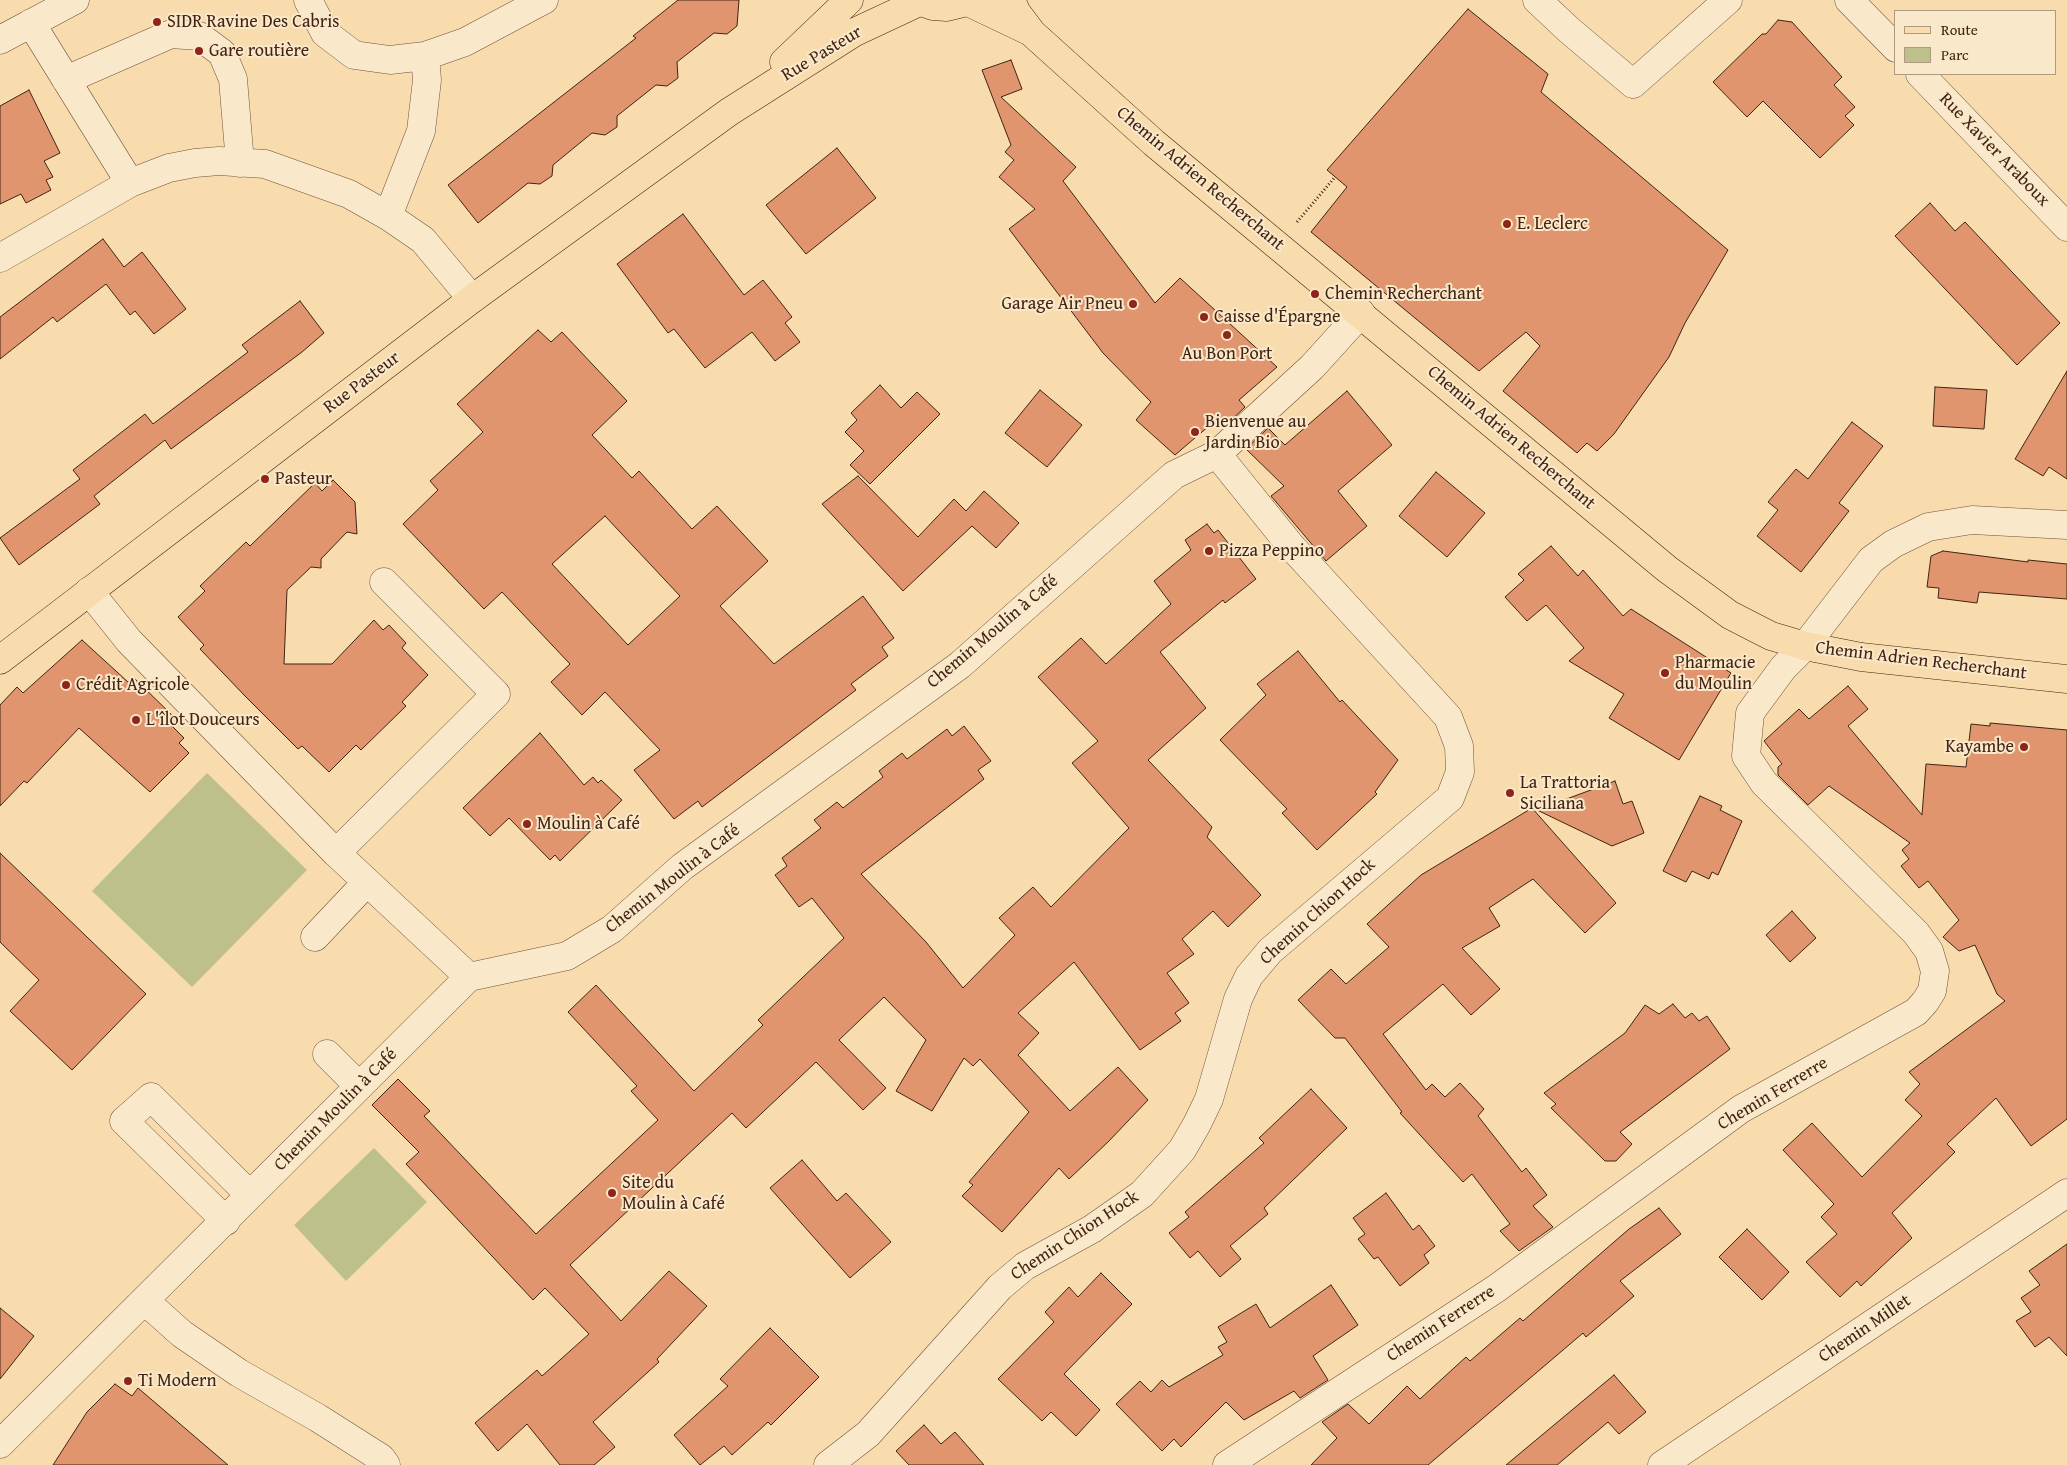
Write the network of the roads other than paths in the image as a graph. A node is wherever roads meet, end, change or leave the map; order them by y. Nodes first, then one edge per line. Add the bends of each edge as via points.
1 (74, 0) edge
2 (308, 0) edge
3 (544, 0) edge
4 (849, 0) edge
5 (1011, 0) edge
6 (1537, 0) edge
7 (1728, 0) edge
8 (1849, 0) edge
9 (917, 1) edge
10 (972, 1) edge
11 (31, 23) junction
12 (1032, 33) junction
13 (0, 40) edge
14 (1894, 46) edge
15 (425, 56) junction
16 (1921, 75) edge
17 (66, 80) junction
18 (729, 112) junction
19 (240, 163) junction
20 (130, 183) junction
21 (388, 216) junction
22 (2067, 227) edge
23 (0, 258) edge
24 (472, 299) junction
25 (1361, 313) junction
26 (1217, 454) junction
27 (2067, 525) edge
28 (384, 582) dead end
29 (89, 591) junction
30 (1805, 646) junction
31 (0, 660) edge
32 (2067, 679) edge
33 (336, 853) junction
34 (367, 882) junction
35 (315, 937) dead end
36 (469, 977) junction
37 (326, 1054) dead end
38 (359, 1086) junction
39 (2067, 1193) edge
40 (250, 1195) junction
41 (226, 1220) junction
42 (145, 1301) junction
43 (0, 1444) edge
44 (386, 1465) edge
45 (828, 1465) edge
46 (1227, 1465) edge
47 (1662, 1465) edge

1 - 11 street
2 - 15 street via 326,33 354,55 390,60
3 - 15 street via 466,42
4 - 18 main road, Rue Pasteur
5 - 12 main road, Chemin Adrien Recherchant
6 - 7 street via 1633,84
8 - 14 street
9 - 10 main road via 947,7
9 - 18 main road, Rue Pasteur via 855,32
10 - 12 main road, Chemin Adrien Recherchant
11 - 13 street
11 - 17 street
12 - 25 main road, Chemin Adrien Recherchant via 1154,143
15 - 21 street via 427,80 421,131
16 - 22 street, Rue Xavier Araboux
17 - 19 street via 171,34 199,36 222,53 233,79
17 - 20 street
18 - 24 main road, Rue Pasteur
19 - 20 street via 194,163 169,168
19 - 21 street via 265,164 339,191
20 - 23 street
21 - 24 street via 422,240
24 - 29 main road, Rue Pasteur
25 - 26 street, Chemin Moulin à Café via 1312,367
25 - 30 main road, Chemin Adrien Recherchant via 1667,569 1730,615 1771,636
26 - 36 street, Chemin Moulin à Café via 1174,475 960,665 682,867 612,929 567,956
26 - 45 street, Chemin Chion Hock via 1291,546 1448,717 1459,746 1460,772 1450,798 1270,952 1249,976 1238,999 1209,1099 1197,1124 1182,1150 1142,1194 1092,1228 1025,1266 1000,1287 868,1434
27 - 30 street, Chemin Ferrerre via 1972,520 1928,527 1893,544 1871,560
28 - 33 street via 496,694
29 - 31 main road, Rue Pasteur
29 - 33 street via 128,641
30 - 32 main road, Chemin Adrien Recherchant via 1861,657
30 - 46 street, Chemin Ferrerre via 1783,668 1750,713 1746,756 1764,783 1916,933 1929,952 1934,971 1932,991 1926,1002 1916,1012 1741,1109 1497,1288
33 - 34 street
34 - 35 street
34 - 36 street
36 - 38 street, Chemin Moulin à Café
37 - 38 street
38 - 40 street, Chemin Moulin à Café
39 - 47 street, Chemin Millet
40 - 41 street, Chemin Moulin à Café
40 - 41 street via 150,1097 124,1122
41 - 42 street, Chemin Moulin à Café
42 - 43 street, Chemin Moulin à Café
42 - 44 street via 182,1334 230,1368 381,1458

